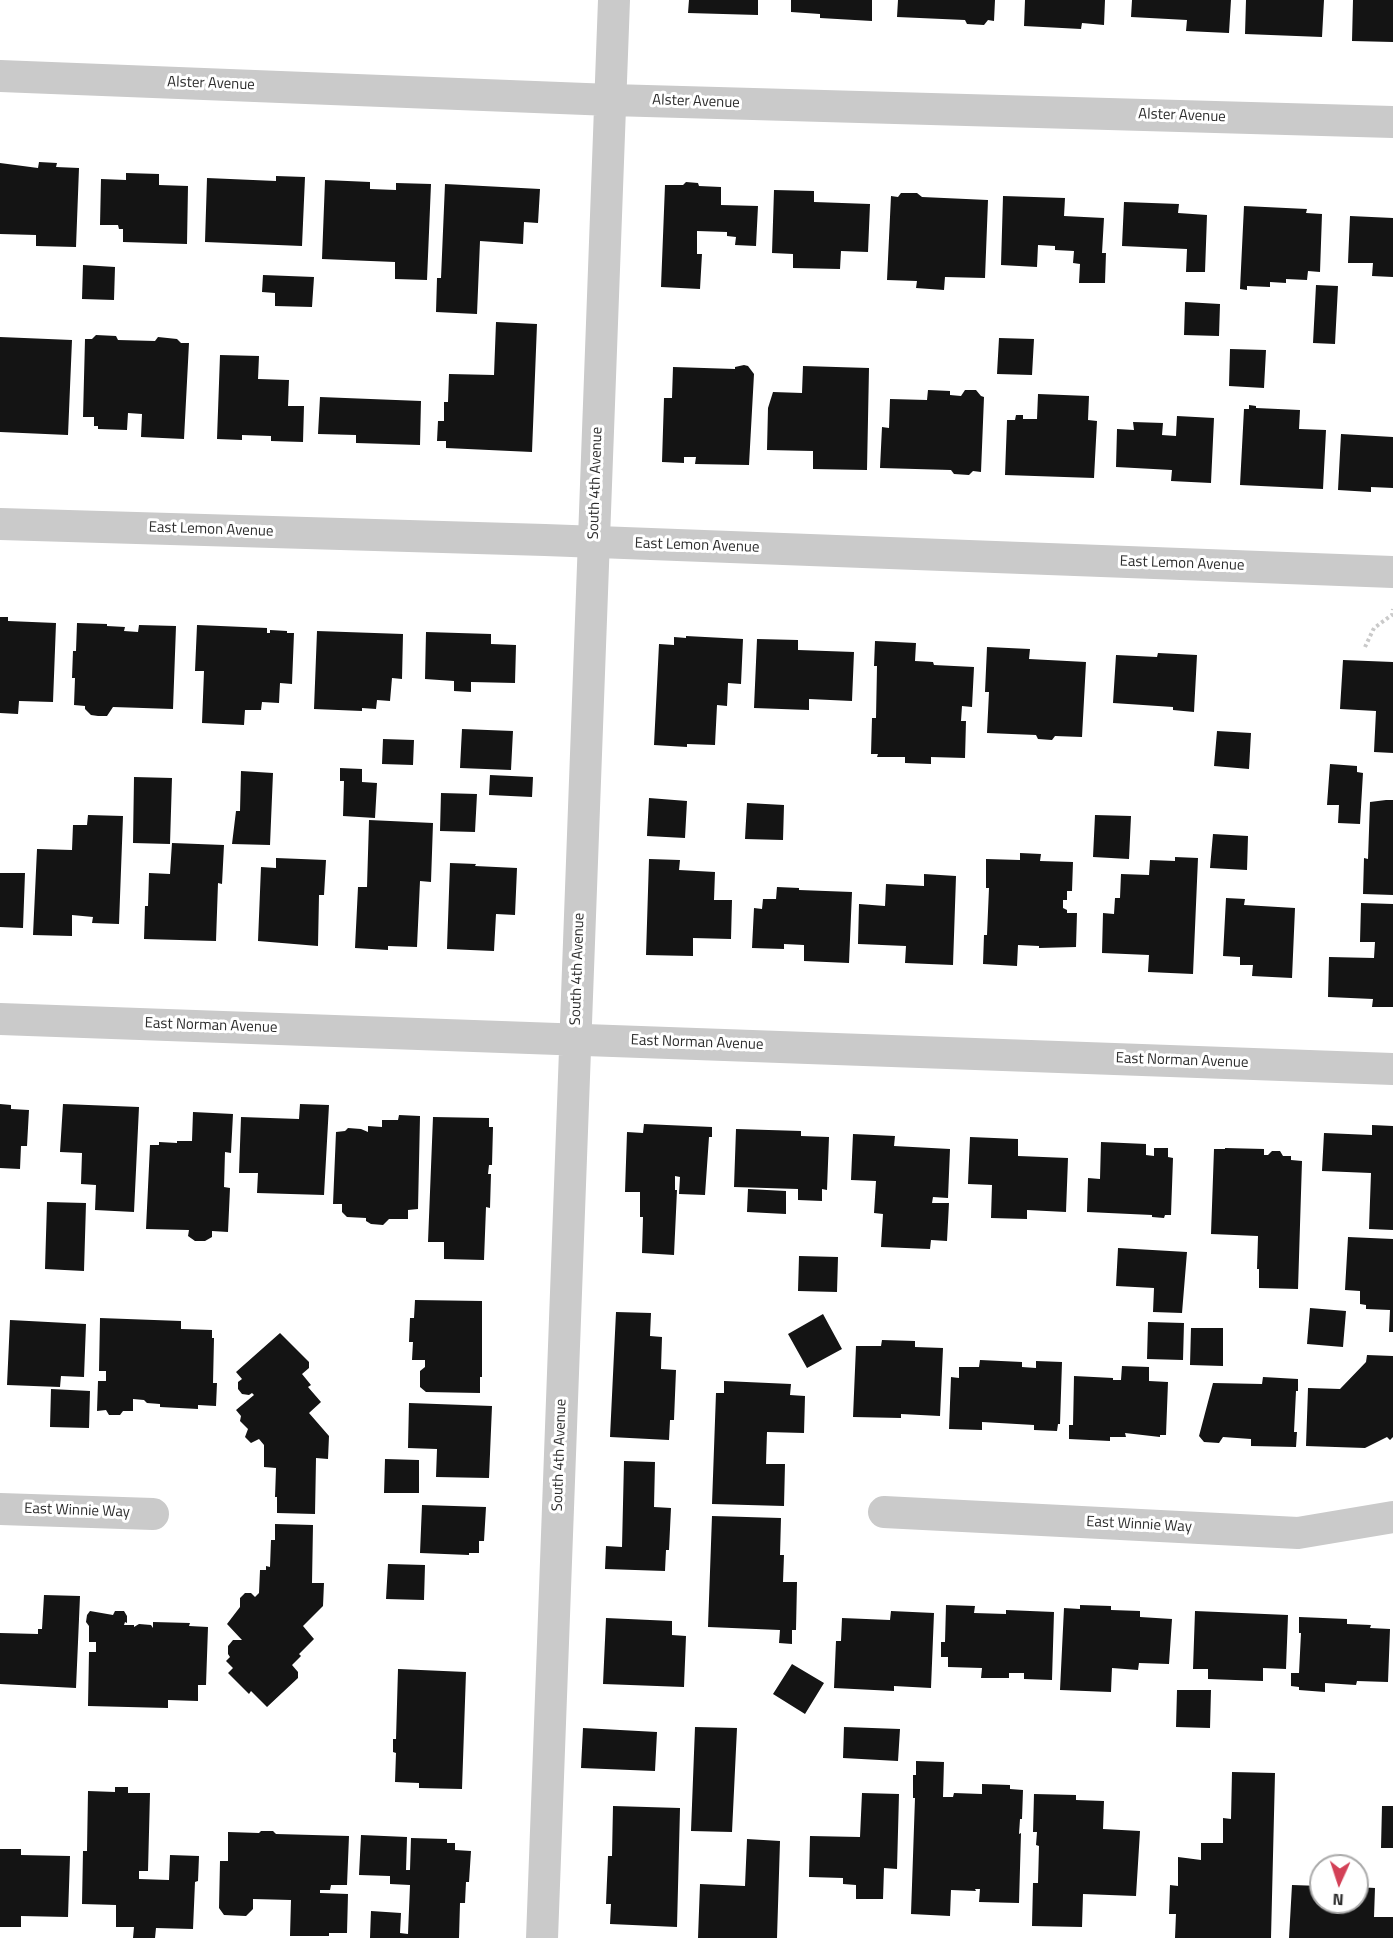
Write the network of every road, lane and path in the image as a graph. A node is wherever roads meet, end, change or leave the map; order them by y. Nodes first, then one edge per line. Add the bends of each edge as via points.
1 (614, 0) edge
2 (0, 76) edge
3 (611, 100) junction
4 (1393, 122) edge
5 (0, 524) edge
6 (594, 542) junction
7 (1393, 572) edge
8 (1393, 609) edge
9 (1365, 647) dead end
10 (0, 1019) edge
11 (575, 1039) junction
12 (1393, 1069) edge
13 (0, 1509) edge
14 (884, 1512) dead end
15 (153, 1514) dead end
16 (1393, 1517) edge
17 (542, 1938) edge

1 - 3 street, South 4th Avenue
2 - 3 street, Alster Avenue
3 - 4 street, Alster Avenue
3 - 6 street, South 4th Avenue
5 - 6 street, East Lemon Avenue
6 - 7 street, East Lemon Avenue
6 - 11 street, South 4th Avenue
8 - 9 path via 1392,615 1374,628
10 - 11 street, East Norman Avenue
11 - 12 street, East Norman Avenue
11 - 17 street, South 4th Avenue
13 - 15 street, East Winnie Way
14 - 16 street, East Winnie Way via 1298,1533

